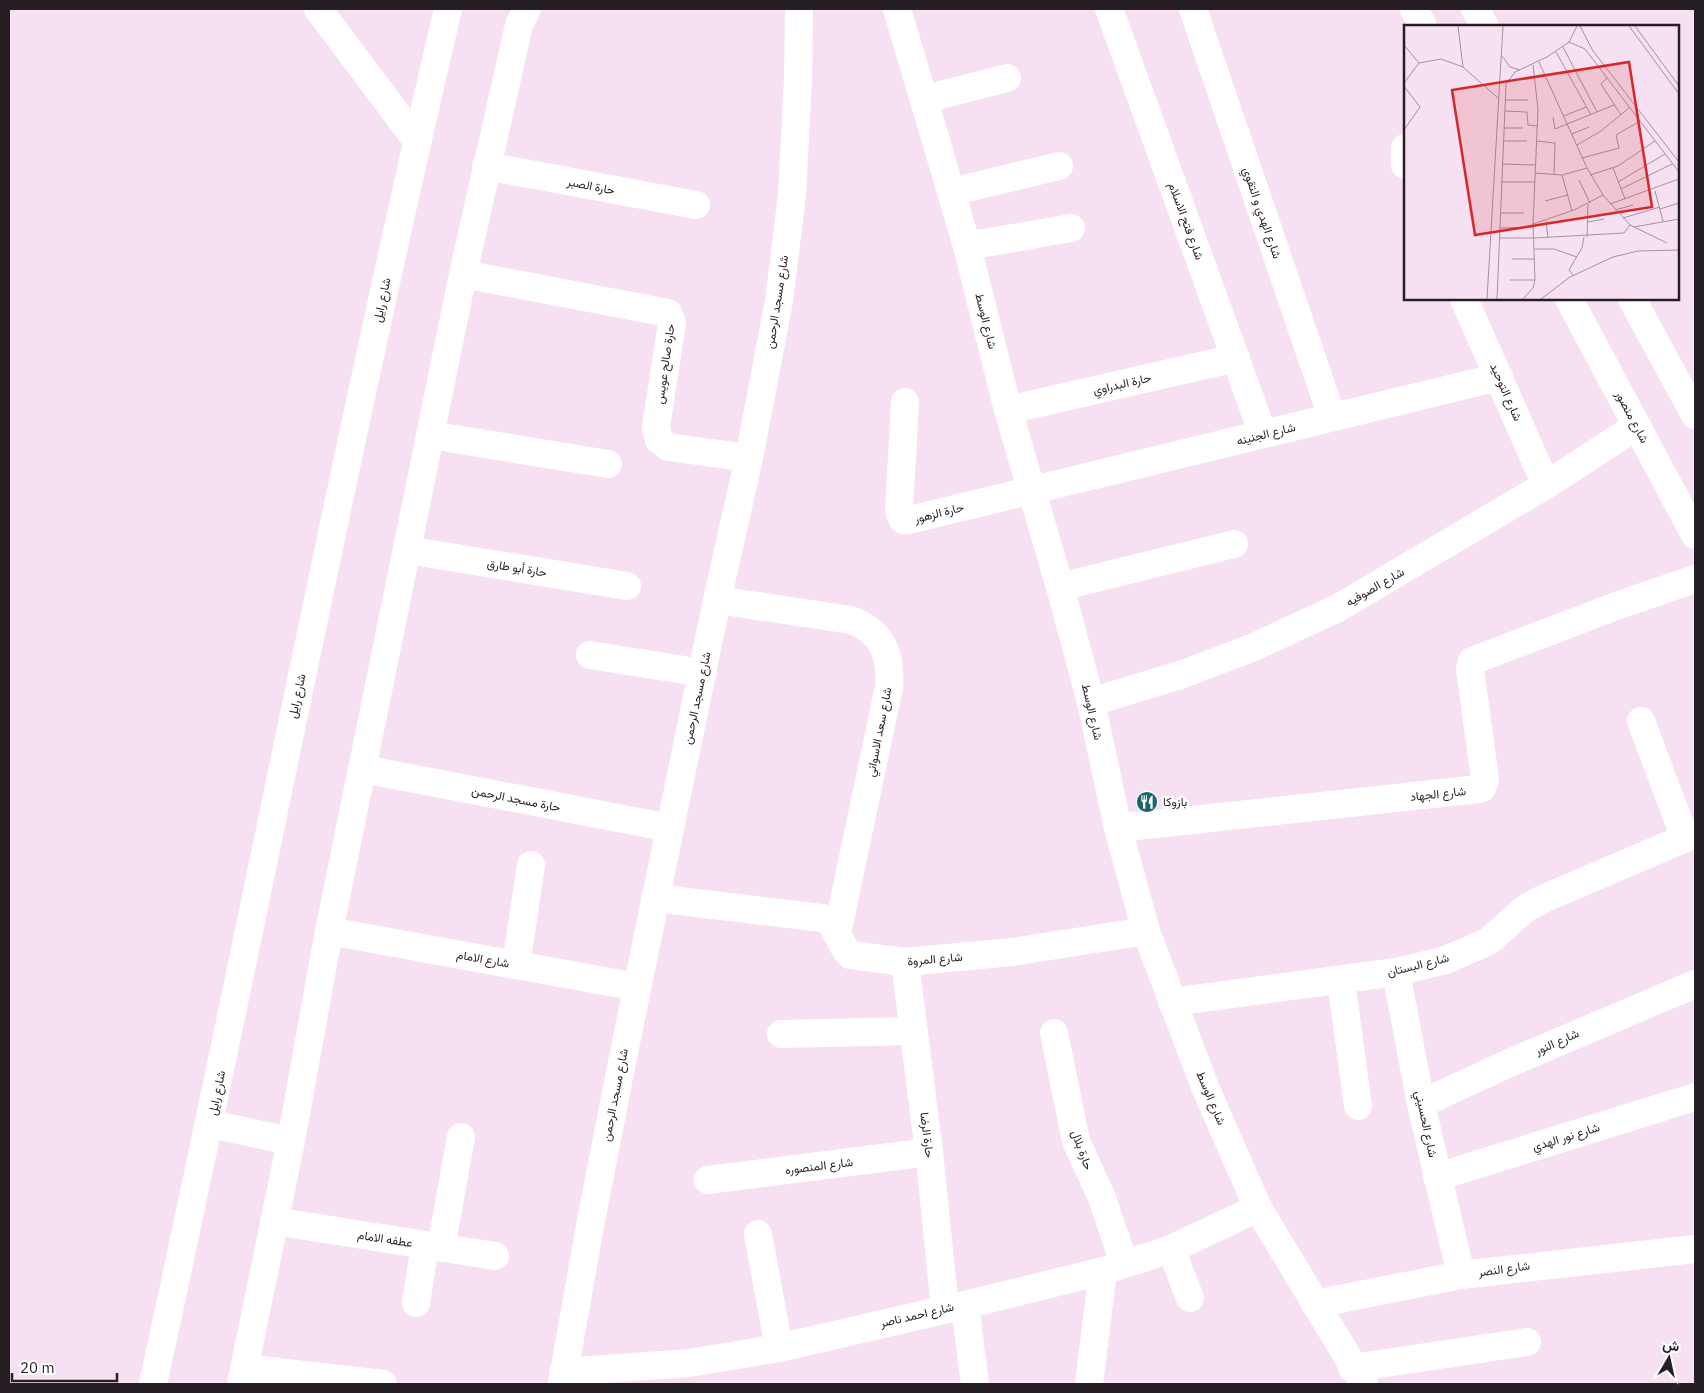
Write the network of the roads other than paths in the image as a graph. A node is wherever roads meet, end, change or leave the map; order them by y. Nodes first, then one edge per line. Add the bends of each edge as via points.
1 (318, 9) edge
2 (448, 9) edge
3 (799, 9) edge
4 (897, 9) edge
5 (1109, 9) edge
6 (1193, 9) edge
7 (1414, 9) edge
8 (1475, 9) edge
9 (517, 14) edge
10 (1422, 25) edge
11 (1484, 25) edge
12 (1007, 78) dead end
13 (925, 99) junction
14 (417, 141) junction
15 (486, 166) junction
16 (1059, 166) dead end
17 (951, 192) junction
18 (696, 205) dead end
19 (1071, 228) dead end
20 (967, 246) junction
21 (463, 274) junction
22 (1464, 300) edge
23 (1570, 300) edge
24 (1633, 300) edge
25 (1236, 358) junction
26 (1499, 377) junction
27 (905, 402) dead end
28 (1008, 410) junction
29 (1695, 415) edge
30 (1332, 418) junction
31 (1637, 426) junction
32 (1263, 434) junction
33 (430, 435) junction
34 (750, 458) junction
35 (608, 464) dead end
36 (1546, 485) junction
37 (1033, 490) junction
38 (1695, 535) edge
39 (1234, 544) dead end
40 (407, 550) junction
41 (1695, 579) edge
42 (627, 586) dead end
43 (1060, 587) junction
44 (717, 600) junction
45 (590, 655) dead end
46 (703, 673) junction
47 (1090, 702) junction
48 (1642, 721) dead end
49 (363, 769) junction
50 (670, 828) junction
51 (1118, 828) junction
52 (1690, 836) edge
53 (531, 865) dead end
54 (655, 898) junction
55 (329, 930) junction
56 (1146, 931) junction
57 (837, 934) junction
58 (905, 962) junction
59 (516, 965) junction
60 (1396, 972) junction
61 (1341, 980) junction
62 (1695, 984) edge
63 (637, 988) junction
64 (1172, 1002) junction
65 (913, 1031) junction
66 (1054, 1033) dead end
67 (781, 1034) dead end
68 (1695, 1096) edge
69 (1421, 1104) junction
70 (1358, 1106) dead end
71 (210, 1124) junction
72 (461, 1137) dead end
73 (291, 1141) junction
74 (929, 1152) junction
75 (1437, 1178) junction
76 (708, 1180) dead end
77 (1258, 1208) junction
78 (274, 1221) junction
79 (758, 1234) dead end
80 (433, 1247) junction
81 (1170, 1249) junction
82 (1695, 1249) edge
83 (495, 1256) dead end
84 (1113, 1267) junction
85 (1461, 1275) junction
86 (1190, 1298) dead end
87 (416, 1302) dead end
88 (1315, 1304) junction
89 (955, 1306) junction
90 (1527, 1342) dead end
91 (779, 1348) junction
92 (689, 1374) edge
93 (243, 1376) edge
94 (1358, 1376) edge
95 (563, 1378) edge
96 (154, 1384) edge
97 (383, 1384) edge
98 (975, 1384) edge
99 (1090, 1384) edge

1 - 14 street
2 - 14 street, شارع رايل
3 - 34 street, شارع مسجد الرحمن via 792,195 779,301
4 - 13 street, شارع الوسط
5 - 25 street, شارع فتح الاسلام
6 - 30 street, شارع الهدي و التقوي
7 - 10 street
8 - 11 street
9 - 15 street
12 - 13 street
13 - 17 street, شارع الوسط
14 - 71 street, شارع رايل via 294,705
15 - 18 street, حارة الصبر
15 - 21 street
16 - 17 street
17 - 20 street, شارع الوسط
19 - 20 street
20 - 28 street, شارع الوسط
21 - 33 street
21 - 34 street, حارة صالح عويس via 668,313 672,323 656,427 659,440 668,447
22 - 26 street, شارع التوحيد
23 - 31 street, شارع منصور
24 - 29 street
25 - 28 street, حارة البدراوي
25 - 32 street, شارع فتح الاسلام
26 - 30 street, شارع الجنينه
26 - 36 street, شارع التوحيد
27 - 37 street, حارة الزهور via 899,511 903,520
28 - 37 street, شارع الوسط
30 - 32 street, شارع الجنينه
31 - 36 street, شارع الصوفيه
31 - 38 street, شارع منصور
32 - 37 street, شارع الجنينه
33 - 35 street
33 - 40 street
34 - 44 street, شارع مسجد الرحمن
36 - 47 street, شارع الصوفيه via 1338,608 1254,647 1184,674
37 - 43 street, شارع الوسط
39 - 43 street
40 - 42 street, حارة أبو طارق
40 - 49 street
41 - 51 street, شارع الجهاد via 1598,612 1472,661 1470,669 1485,779 1482,788
43 - 47 street, شارع الوسط
44 - 46 street, شارع مسجد الرحمن
44 - 57 street, شارع سعد الاسواني via 851,620 866,626 885,650 890,669 889,687
45 - 46 street
46 - 50 street, شارع مسجد الرحمن
47 - 51 street, شارع الوسط
48 - 52 street
49 - 50 street, حارة مسجد الرحمن
49 - 55 street
50 - 54 street, شارع مسجد الرحمن
51 - 56 street, شارع الوسط
52 - 60 street, شارع البستان via 1526,908 1488,941 1446,960
53 - 59 street
54 - 57 street, شارع المروة via 822,918
54 - 63 street, شارع مسجد الرحمن
55 - 59 street, شارع الامام
55 - 73 street
56 - 58 street, شارع المروة via 1012,952
56 - 64 street, شارع الوسط
57 - 58 street, شارع المروة via 850,955
58 - 65 street, حارة الرضا
59 - 63 street, شارع الامام
60 - 61 street, شارع البستان
60 - 69 street, شارع الحسيني
61 - 64 street, شارع البستان
61 - 70 street
62 - 69 street, شارع النور
63 - 95 street, شارع مسجد الرحمن
64 - 77 street, شارع الوسط via 1205,1088
65 - 67 street
65 - 74 street, حارة الرضا
66 - 84 street, حارة بلال via 1076,1141 1102,1198
68 - 75 street, شارع نور الهدي
69 - 75 street, شارع الحسيني
71 - 73 street
71 - 96 street, شارع رايل
72 - 80 street
73 - 78 street
74 - 76 street, شارع المنصوره
74 - 89 street, حارة الرضا
75 - 85 street, شارع الحسيني
77 - 81 street, شارع احمد ناصر
77 - 88 street, شارع الوسط
78 - 80 street, عطفه الامام
78 - 93 street
79 - 91 street
80 - 83 street, عطفه الامام
80 - 87 street
81 - 84 street, شارع احمد ناصر
81 - 86 street
82 - 85 street, شارع النصر
84 - 89 street, شارع احمد ناصر
84 - 99 street
85 - 88 street, شارع النصر
88 - 94 street, شارع الوسط
89 - 91 street, شارع احمد ناصر
89 - 98 street, حارة الرضا
90 - 94 street
91 - 92 street, شارع احمد ناصر
92 - 95 street, شارع احمد ناصر
93 - 97 street

